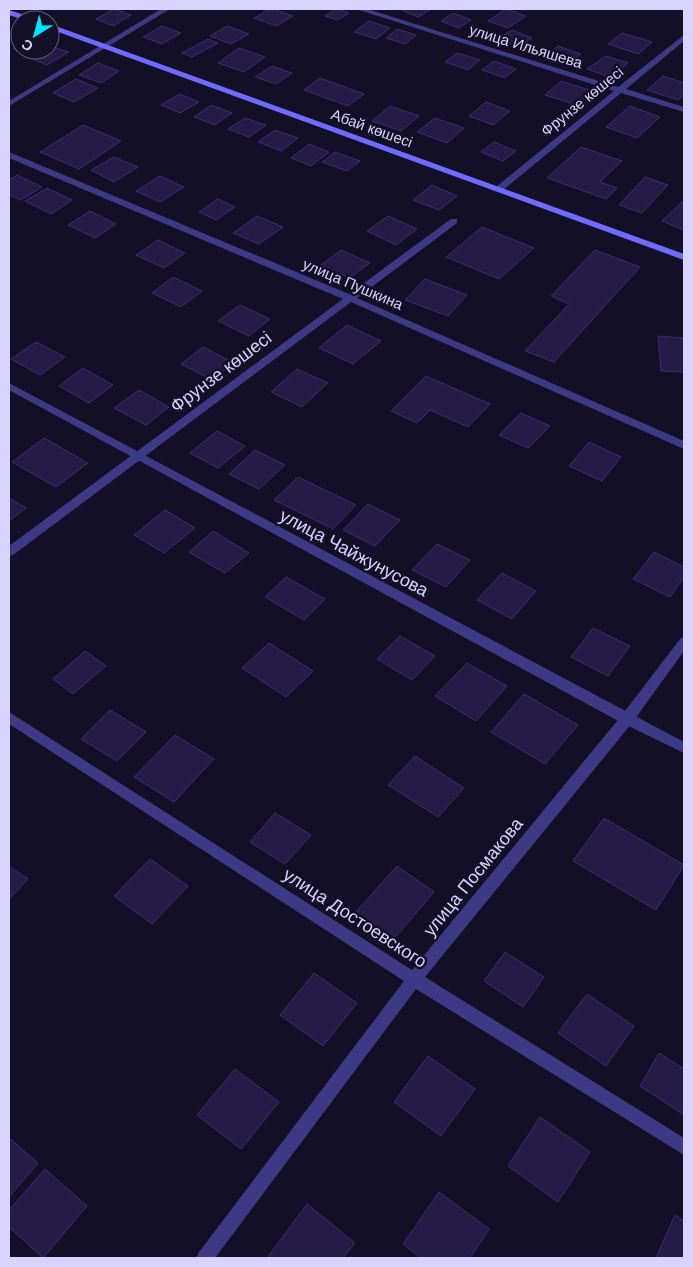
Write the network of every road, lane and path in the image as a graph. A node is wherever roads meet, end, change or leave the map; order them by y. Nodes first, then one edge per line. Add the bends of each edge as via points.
1 (166, 9) edge
2 (360, 9) edge
3 (60, 30) edge
4 (684, 37) edge
5 (105, 46) junction
6 (621, 89) junction
7 (9, 104) edge
8 (684, 110) edge
9 (9, 155) edge
10 (499, 189) junction
11 (454, 221) dead end
12 (684, 257) edge
13 (350, 298) junction
14 (9, 386) edge
15 (684, 444) edge
16 (138, 457) junction
17 (9, 552) edge
18 (684, 642) edge
19 (9, 717) edge
20 (627, 719) junction
21 (684, 748) edge
22 (414, 979) junction
23 (684, 1147) edge
24 (205, 1258) edge

1 - 5 street
2 - 6 street, улица Ильяшева
3 - 5 main road, Абай көшесі
4 - 6 street, Фрунзе көшесі
5 - 7 street
5 - 10 main road, Абай көшесі
6 - 8 street, улица Ильяшева
6 - 10 street, Фрунзе көшесі
9 - 13 street, улица Пушкина
10 - 12 main road, Абай көшесі
11 - 13 street, Фрунзе көшесі
13 - 15 street, улица Пушкина
13 - 16 street, Фрунзе көшесі
14 - 16 street, улица Чайжунусова
16 - 17 street, Фрунзе көшесі
16 - 20 street, улица Чайжунусова
18 - 20 street, улица Посмакова
19 - 22 street, улица Достоевского
20 - 21 street, улица Чайжунусова
20 - 22 street, улица Посмакова
22 - 23 street, улица Достоевского
22 - 24 street, улица Посмакова

